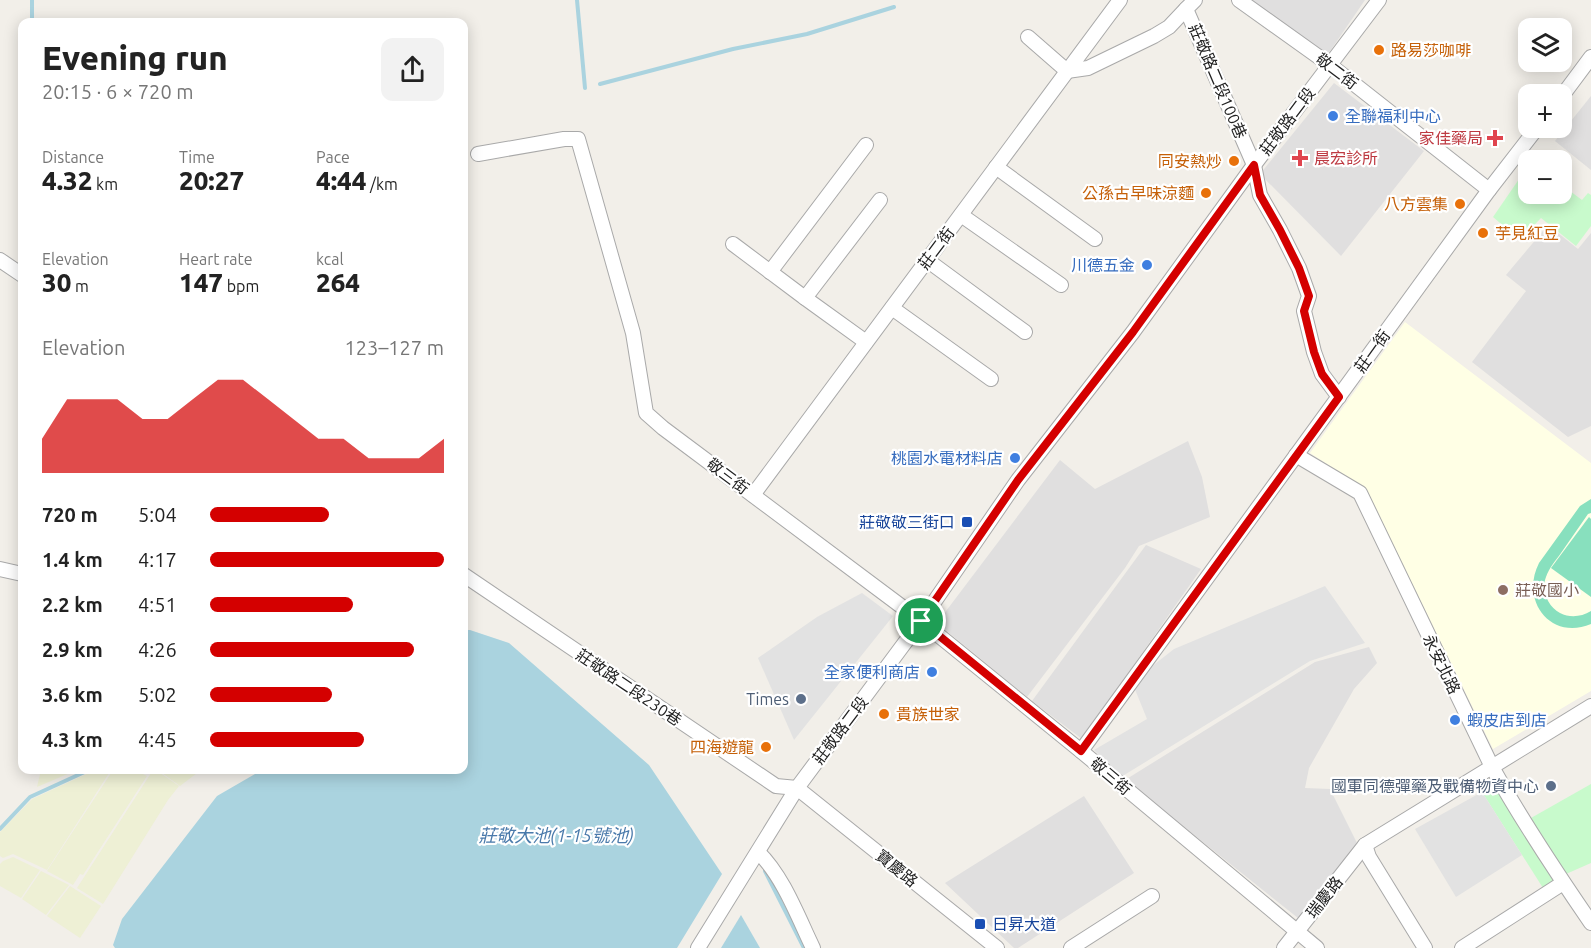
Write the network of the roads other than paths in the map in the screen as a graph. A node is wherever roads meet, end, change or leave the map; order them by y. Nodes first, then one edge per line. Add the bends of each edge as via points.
1 (1120, 0) edge
2 (1239, 0) edge
3 (1379, 0) edge
4 (1190, 4) edge
5 (1028, 37) dead end
6 (1591, 57) edge
7 (1330, 65) junction
8 (1067, 71) junction
9 (1571, 84) edge
10 (1529, 138) edge
11 (866, 145) dead end
12 (478, 154) dead end
13 (1254, 165) junction
14 (996, 167) junction
15 (1489, 190) junction
16 (880, 200) dead end
17 (961, 215) junction
18 (1095, 239) dead end
19 (733, 244) dead end
20 (0, 260) edge
21 (927, 260) junction
22 (18, 271) edge
23 (770, 272) junction
24 (1061, 285) dead end
25 (805, 298) junction
26 (892, 308) junction
27 (1025, 332) dead end
28 (866, 342) junction
29 (991, 379) dead end
30 (1339, 397) junction
31 (1296, 455) junction
32 (753, 495) junction
33 (0, 569) edge
34 (18, 573) edge
35 (468, 578) edge
36 (921, 621) junction
37 (1591, 706) edge
38 (1081, 751) junction
39 (1492, 767) junction
40 (797, 788) junction
41 (1365, 845) junction
42 (758, 852) junction
43 (1563, 882) junction
44 (1152, 896) dead end
45 (1591, 923) edge
46 (1297, 932) junction
47 (698, 948) edge
48 (813, 948) edge
49 (997, 948) edge
50 (1071, 948) edge
51 (1284, 948) edge
52 (1317, 948) edge
53 (1425, 948) edge
54 (1462, 948) edge

1 - 8 street, 莊二街
2 - 7 street, 敬二街
3 - 7 street, 莊敬路二段
4 - 8 street via 1169,27 1154,36 1088,68
4 - 13 street, 莊敬路二段100巷
5 - 8 street
6 - 9 street
7 - 13 street, 莊敬路二段
7 - 15 street, 敬二街
8 - 14 street, 莊二街
10 - 15 street, 莊一街
11 - 23 street
12 - 32 street, 敬三街 via 578,139 633,333 646,413
13 - 30 street, 莊敬路二段100巷 via 1260,195 1299,268 1309,296 1304,311 1322,374
13 - 36 street, 莊敬路二段 via 1133,332 1018,480
14 - 17 street, 莊二街
14 - 18 street
15 - 30 street, 莊一街
16 - 25 street
17 - 21 street, 莊二街
17 - 24 street
19 - 23 street
20 - 22 street
21 - 26 street, 莊二街
21 - 27 street
23 - 25 street
25 - 28 street
26 - 28 street, 莊二街
26 - 29 street
28 - 32 street, 莊二街
30 - 31 street, 莊一街
31 - 38 street, 莊一街
31 - 39 street, 永安北路 via 1360,493
32 - 36 street, 敬三街
33 - 34 street
35 - 40 street, 莊敬路二段230巷 via 776,786
36 - 38 street, 敬三街
36 - 40 street, 莊敬路二段
37 - 39 street
38 - 46 street, 敬三街
39 - 41 street
39 - 43 street, 永安北路
40 - 42 street, 莊敬路二段
40 - 49 street, 寶慶路
41 - 46 street, 瑞慶路
41 - 53 street
42 - 47 street, 莊敬路二段
42 - 48 street via 787,894
43 - 45 street, 永安北路
43 - 54 street
44 - 50 street
46 - 51 street, 瑞慶路
46 - 52 street, 敬三街

